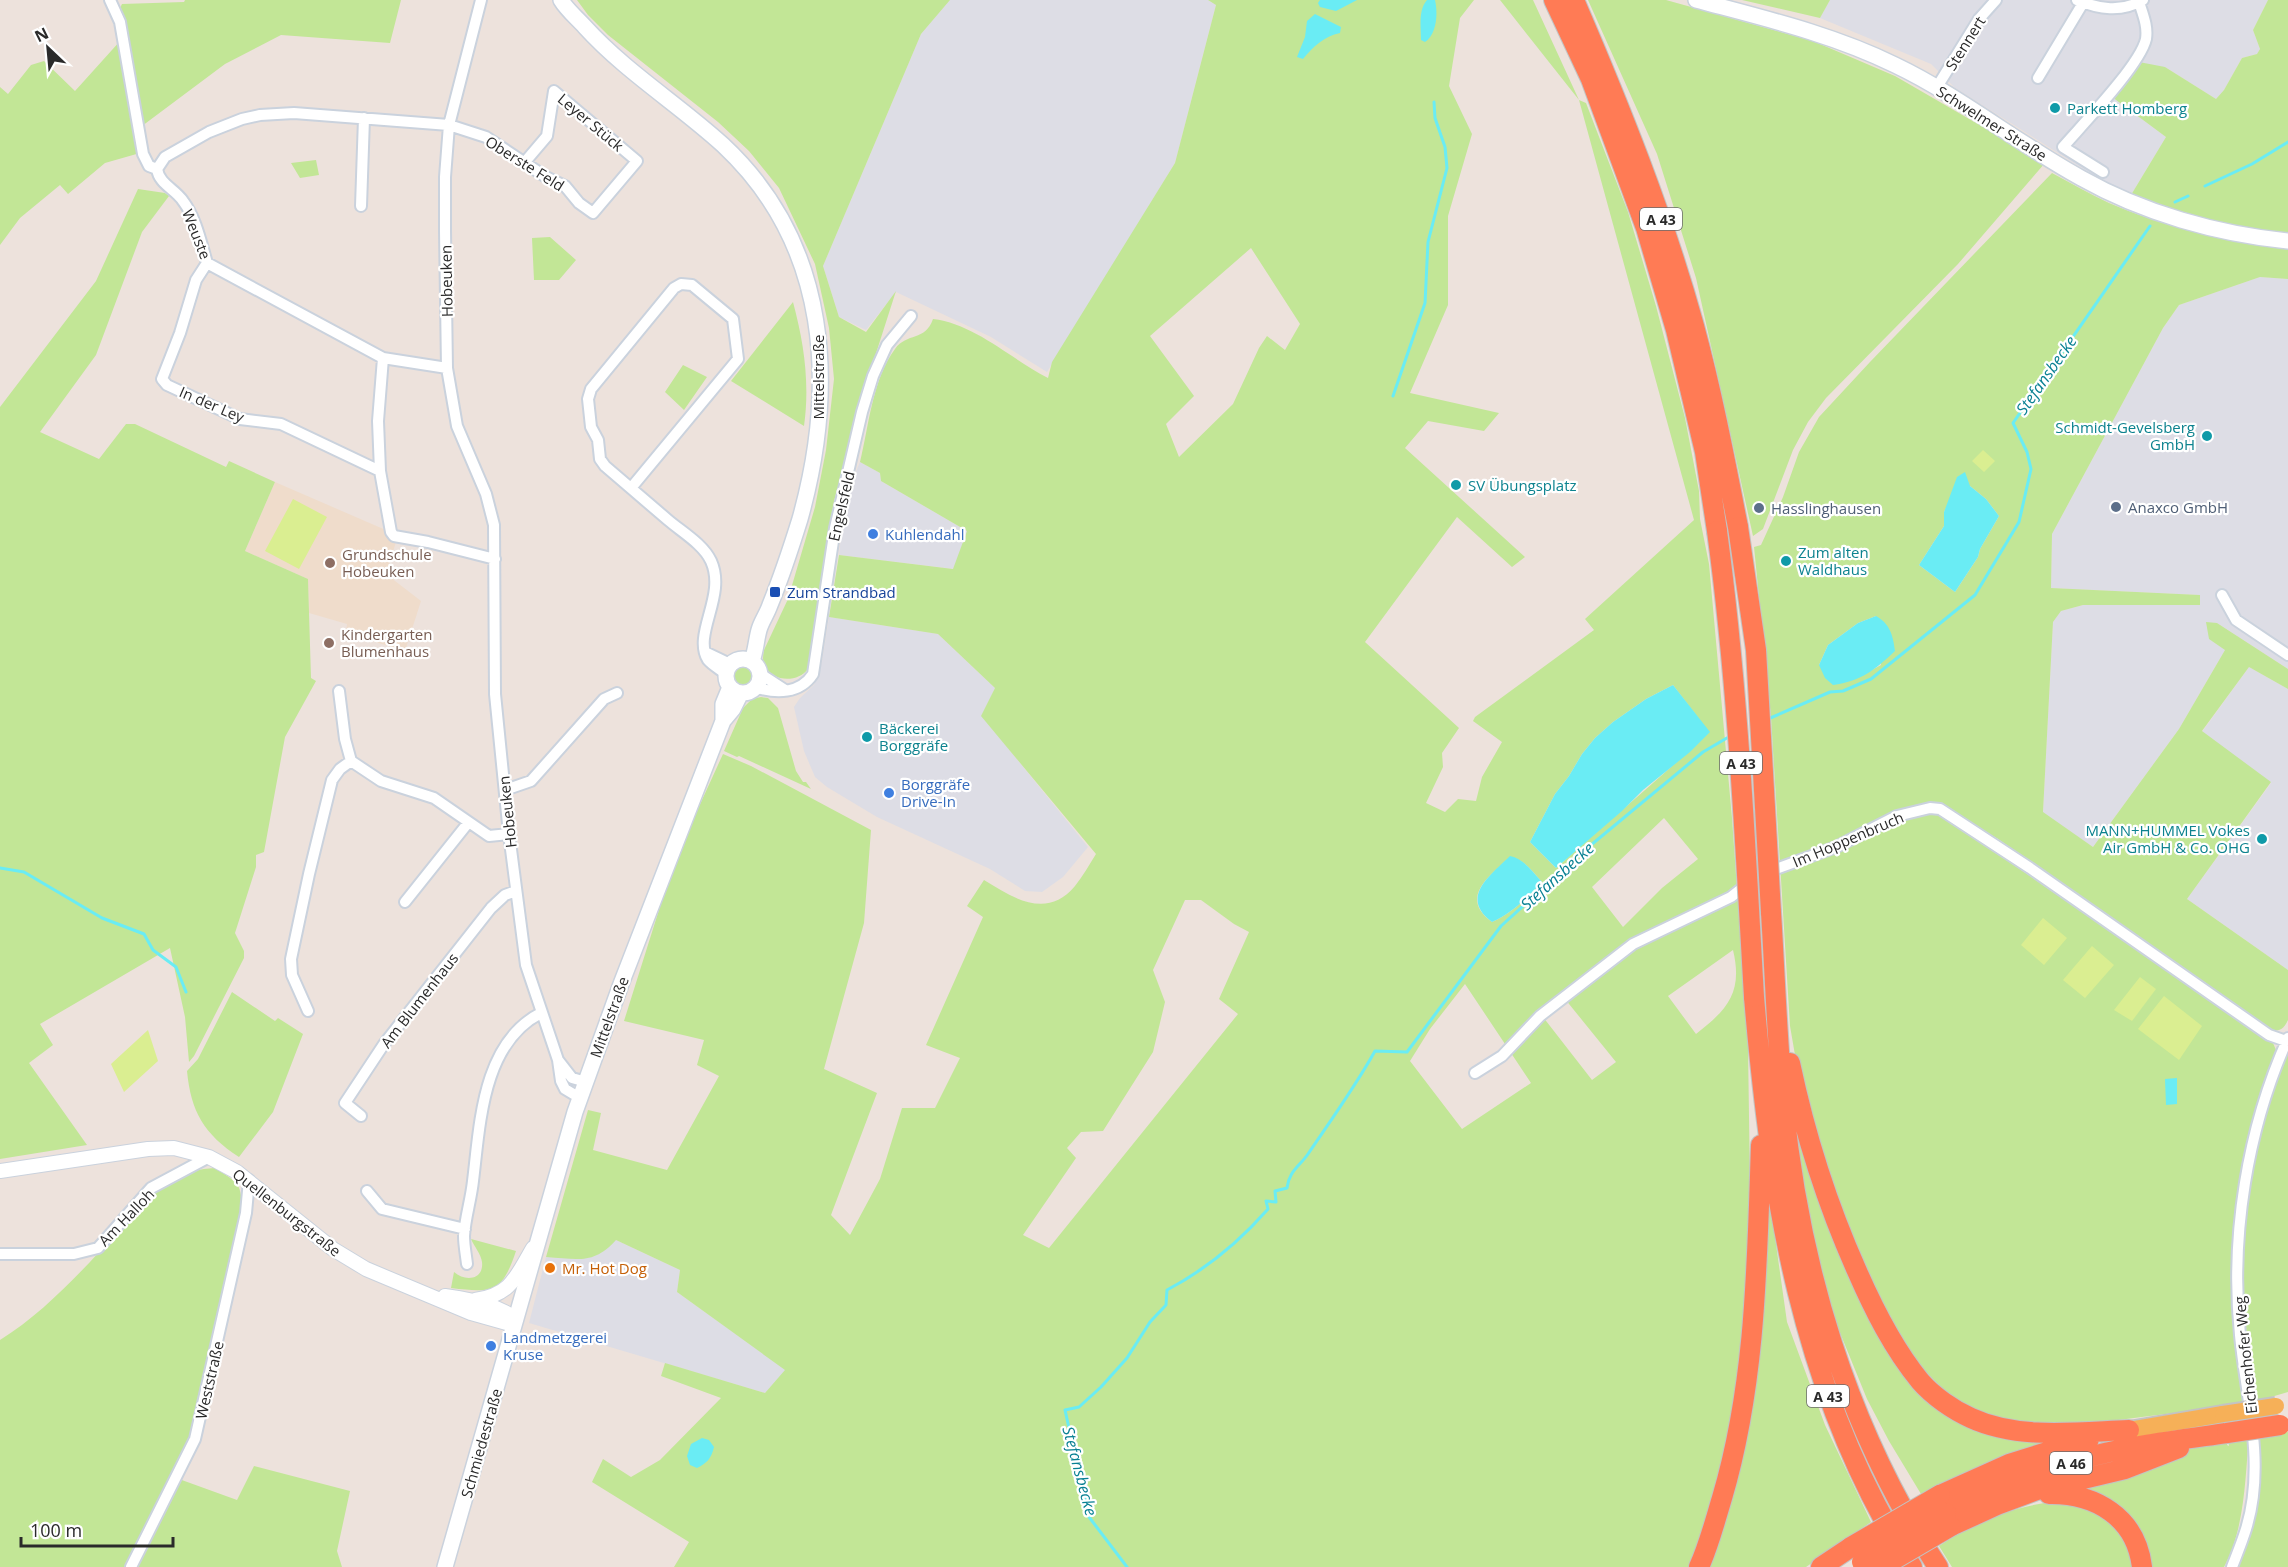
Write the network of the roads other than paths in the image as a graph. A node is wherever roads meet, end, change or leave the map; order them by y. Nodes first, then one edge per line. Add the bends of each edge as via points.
1 (110, 0) edge
2 (481, 0) edge
3 (561, 0) edge
4 (1554, 0) edge
5 (1575, 0) edge
6 (1696, 0) edge
7 (1996, 0) edge
8 (2080, 1) edge
9 (2141, 1) edge
10 (2038, 78) dead end
11 (1937, 87) junction
12 (364, 118) junction
13 (449, 125) junction
14 (524, 163) junction
15 (157, 169) junction
16 (2103, 172) dead end
17 (362, 206) dead end
18 (593, 213) joint
19 (2288, 240) edge
20 (207, 263) junction
21 (911, 316) dead end
22 (382, 358) junction
23 (447, 368) junction
24 (380, 471) junction
25 (631, 488) junction
26 (495, 559) junction
27 (2222, 595) dead end
28 (2288, 655) edge
29 (741, 675) junction
30 (339, 691) dead end
31 (617, 693) dead end
32 (351, 761) junction
33 (505, 790) junction
34 (468, 823) junction
35 (509, 834) junction
36 (516, 891) junction
37 (405, 902) dead end
38 (1776, 995) junction
39 (308, 1011) dead end
40 (542, 1013) junction
41 (2287, 1040) edge
42 (558, 1060) junction
43 (1475, 1073) dead end
44 (586, 1082) junction
45 (1762, 1095) junction
46 (580, 1098) junction
47 (361, 1116) dead end
48 (209, 1157) junction
49 (0, 1171) edge
50 (249, 1180) junction
51 (367, 1191) dead end
52 (465, 1229) junction
53 (536, 1244) junction
54 (0, 1254) edge
55 (467, 1264) dead end
56 (427, 1294) junction
57 (474, 1300) junction
58 (515, 1322) junction
59 (2283, 1411) edge
60 (2225, 1423) junction
61 (2129, 1430) junction
62 (2203, 1436) junction
63 (2013, 1498) junction
64 (1878, 1507) junction
65 (1946, 1512) junction
66 (1862, 1561) edge
67 (131, 1567) edge
68 (446, 1567) edge
69 (1699, 1567) edge
70 (1821, 1567) edge
71 (1902, 1567) edge
72 (1912, 1567) edge
73 (1938, 1567) edge
74 (2142, 1567) edge
75 (2232, 1567) edge

1 - 15 street, Weuste via 120,22 143,154 149,166
2 - 13 street, Hobeuken
3 - 29 main road, Mittelstraße via 605,49 692,118 742,165 784,222 808,280 820,348 818,434 799,520 759,629 757,646
4 - 45 highway, A 43, bridge via 1591,79 1646,228 1682,352 1705,452 1740,740
5 - 38 highway, A 43, bridge via 1632,138 1665,233 1694,327 1738,527 1756,650
6 - 11 main road, Schwelmer Straße via 1824,36 1894,64
7 - 11 street, Stennert via 1979,19
8 - 9 street via 2114,8
8 - 10 street
9 - 16 street, Schwelmer Straße via 2147,26 2140,54 2063,147
11 - 19 main road, Schwelmer Straße via 2080,178 2127,201 2233,232
12 - 13 street, Oberste Feld
12 - 15 street, Oberste Feld via 294,112 242,119 165,157
12 - 17 street
13 - 14 street, Oberste Feld via 486,137
13 - 23 street, Hobeuken via 445,220
14 - 18 street, Oberste Feld via 565,186
14 - 18 street, Leyer Stück via 546,136 554,91 637,161
15 - 20 street, Weuste via 158,177 190,212
20 - 22 street, Weuste
20 - 24 street, In der Ley via 196,280 162,379 167,385 240,419 281,424
21 - 29 street, Engelsfeld via 887,345 862,412 835,528 813,674 802,687 779,692 767,691
22 - 23 street, Weuste
22 - 24 street
23 - 26 street, Hobeuken via 458,426 491,508
24 - 26 street via 394,536
25 - 25 street via 602,463 591,427 589,395 674,288 692,285 734,319 738,359
25 - 29 street, Engelsfeld via 710,558 717,587 704,637 706,653
26 - 33 street, Hobeuken via 495,694
27 - 28 street via 2236,620
29 - 44 main road, Mittelstraße via 733,710 723,721
30 - 32 street
31 - 33 street via 604,699 531,781
32 - 34 street via 381,781 434,798
32 - 39 street via 332,780 291,959 292,975
33 - 35 street, Hobeuken
34 - 35 street via 489,836
34 - 37 street
35 - 36 street, Hobeuken
36 - 40 street, Hobeuken via 526,965
36 - 47 street, Am Blumenhaus via 491,908 384,1044 345,1103
38 - 61 highway via 1790,1066 1838,1228 1872,1306 1921,1383 1956,1410 2000,1427 2042,1433
38 - 73 highway, A 43 via 1794,1180 1822,1311 1842,1376 1868,1438 1893,1492
40 - 42 street, Hobeuken
40 - 52 street via 514,1034 486,1090
41 - 43 street, Im Hoppenbruch via 2269,1035 1990,842 1940,809 1930,808 1897,816 1836,847 1776,869 1731,897 1633,944 1540,1016 1502,1056
41 - 75 street, Eichenhofer Weg via 2258,1124 2245,1184 2238,1287 2254,1441 2254,1486 2247,1527
42 - 44 street, Hobeuken via 572,1078
42 - 46 street, Hobeuken via 565,1089
44 - 46 main road, Mittelstraße
45 - 64 highway, A 43 via 1803,1320 1835,1418
45 - 69 highway via 1755,1298 1746,1383 1731,1468
46 - 53 main road, Mittelstraße
48 - 49 street, Quellenburgstraße via 174,1149 148,1149
48 - 50 street, Quellenburgstraße
48 - 54 street, Am Halloh via 151,1188 98,1248 74,1254
50 - 56 street, Quellenburgstraße via 333,1249 395,1283
50 - 67 street, Weststraße via 246,1213 195,1439
51 - 52 street via 382,1209
52 - 55 street
53 - 57 street, Quellenburgstraße via 508,1288
53 - 58 main road, Mittelstraße
56 - 57 street, Quellenburgstraße
56 - 58 street, Quellenburgstraße via 471,1313
57 - 58 street, Quellenburgstraße via 499,1308
58 - 68 main road, Schmiedestraße
59 - 60 highway, A 46, bridge
60 - 61 main road, A 46
60 - 62 highway, A 46
61 - 65 highway, A 46 via 2041,1453 1986,1474
62 - 63 highway via 2144,1463
62 - 65 highway, A 46 via 2080,1460
63 - 65 highway
63 - 74 highway via 2058,1494 2095,1501 2126,1526
64 - 71 highway
64 - 72 highway, A 43
65 - 66 highway, A 46, bridge
65 - 66 highway, bridge
66 - 70 highway, A 46

